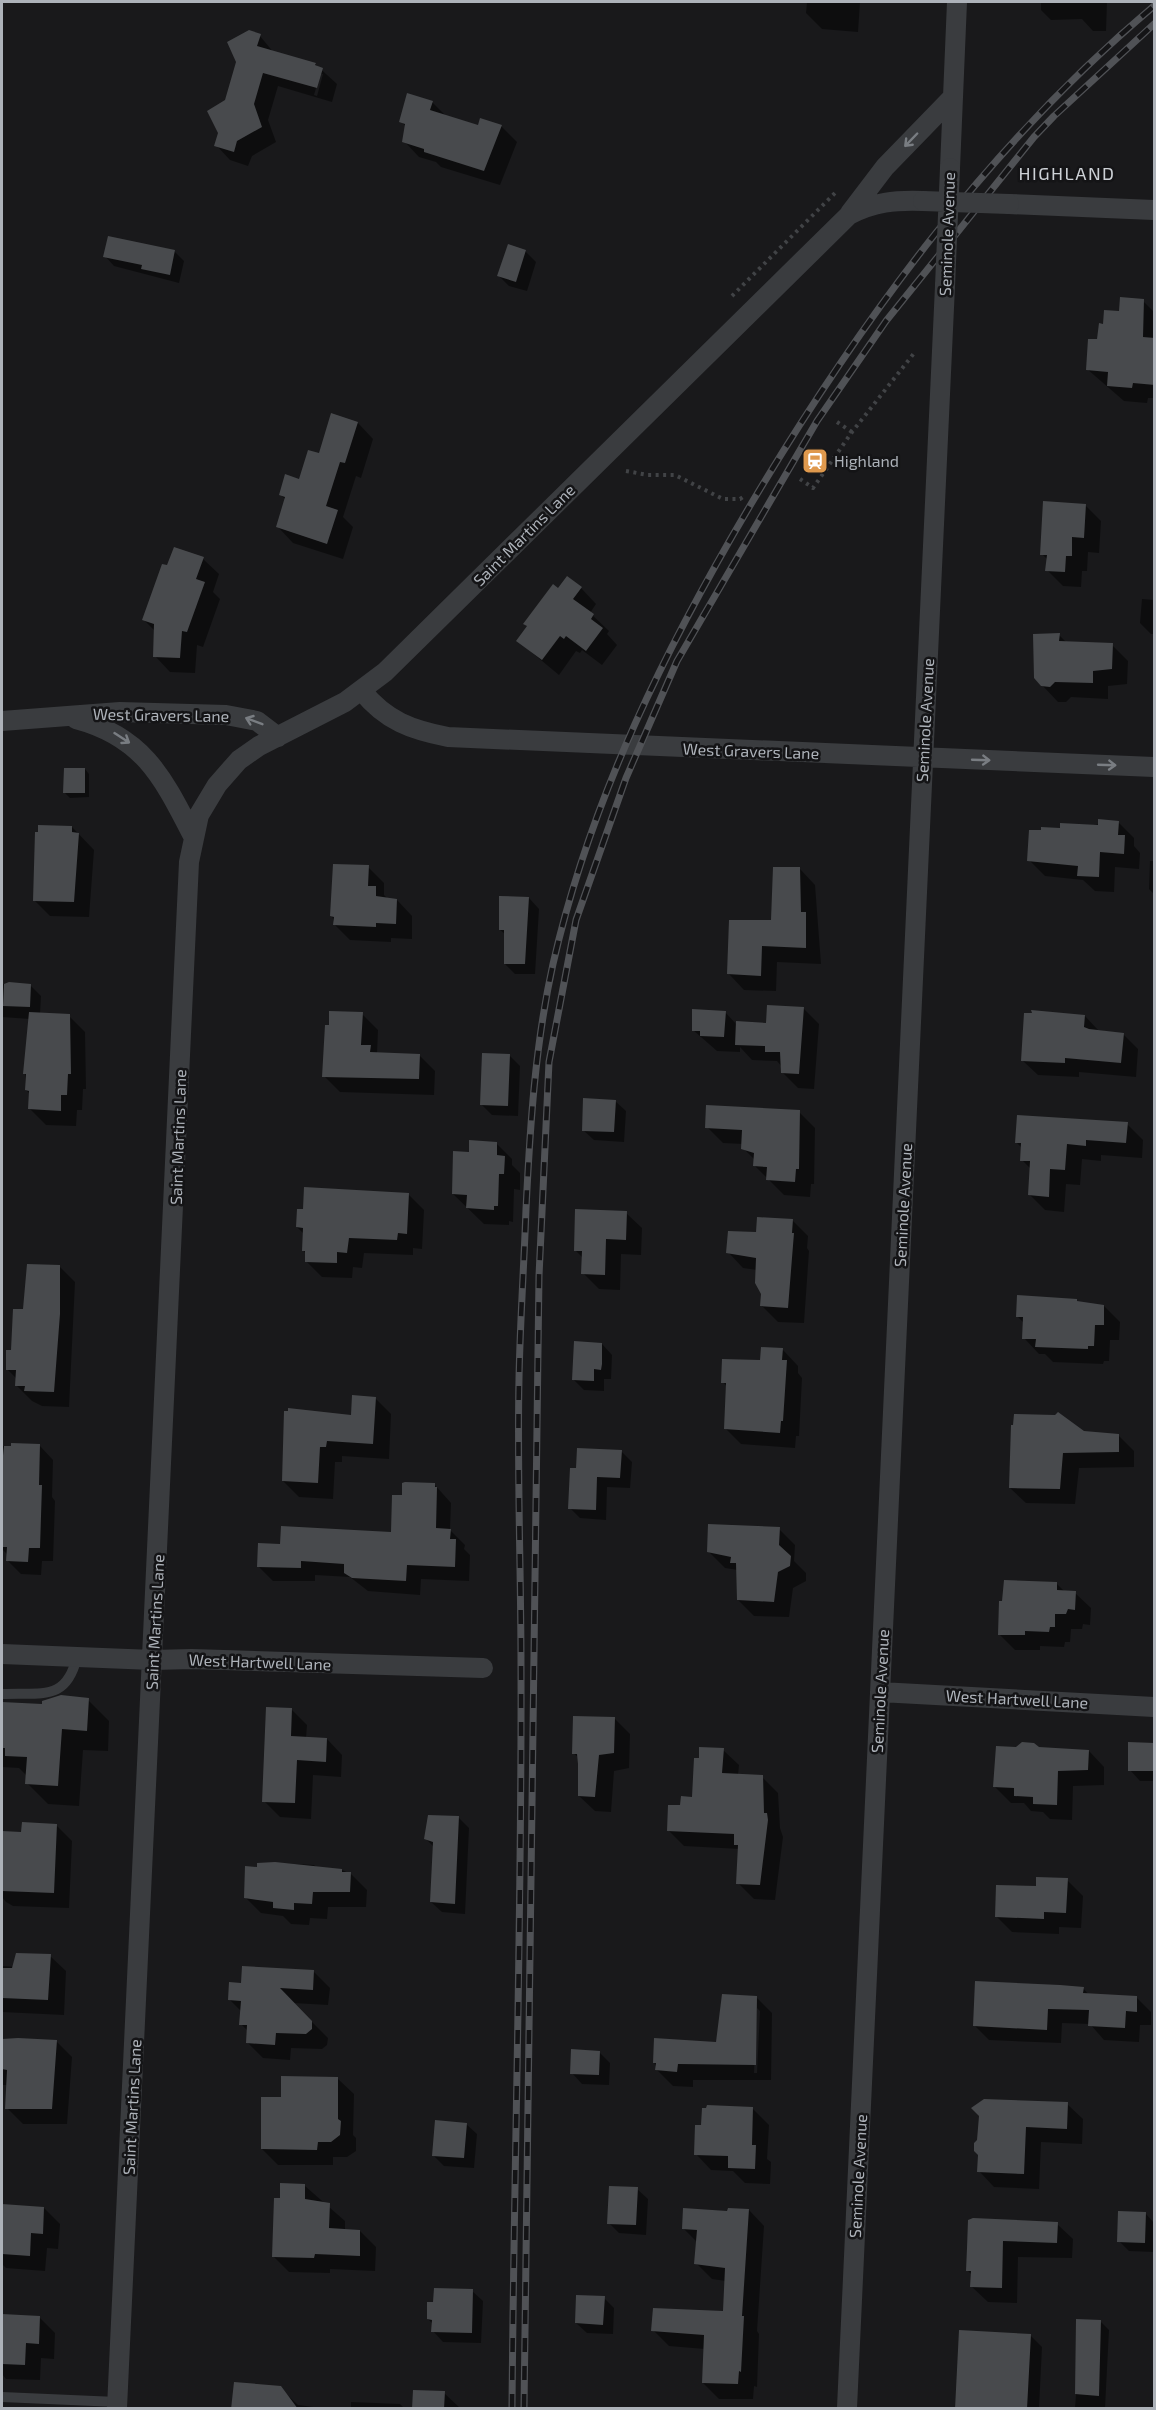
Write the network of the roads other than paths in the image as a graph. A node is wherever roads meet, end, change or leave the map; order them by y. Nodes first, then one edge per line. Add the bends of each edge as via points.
1 (957, 2) edge
2 (952, 98) junction
3 (949, 201) junction
4 (1155, 210) edge
5 (849, 215) junction
6 (362, 691) junction
7 (68, 717) junction
8 (2, 721) edge
9 (278, 737) junction
10 (923, 758) junction
11 (1155, 767) edge
12 (193, 836) junction
13 (2, 1654) edge
14 (77, 1657) junction
15 (153, 1660) junction
16 (483, 1668) dead end
17 (880, 1692) junction
18 (2, 1694) edge
19 (1155, 1707) edge
20 (2, 2397) edge
21 (117, 2405) edge
22 (847, 2409) edge

1 - 2 street, Seminole Avenue
2 - 3 street, Seminole Avenue, bridge
2 -> 5 street, Saint Martins Lane via 885,167
3 - 4 street, Saint Martins Lane, bridge
3 - 5 street, Saint Martins Lane, bridge via 886,201
3 - 10 street, Seminole Avenue, bridge
5 - 6 street, Saint Martins Lane
6 - 9 street, Saint Martins Lane
6 - 10 street, West Gravers Lane via 399,724 419,732 448,736
7 - 8 street, West Gravers Lane
9 -> 7 street, West Gravers Lane via 257,721 226,715 120,712
7 -> 12 street via 115,733 141,752 155,768
9 - 12 street, Saint Martins Lane via 247,753 230,769 207,800
10 -> 11 street, West Gravers Lane
10 - 17 street, Seminole Avenue
12 - 15 street, Saint Martins Lane
13 - 14 street, West Hartwell Lane
14 - 15 street, West Hartwell Lane
14 - 18 lane via 72,1677 63,1687
15 - 16 street, West Hartwell Lane
15 - 21 street, Saint Martins Lane
17 - 19 street, West Hartwell Lane
17 - 22 street, Seminole Avenue
20 - 21 lane

